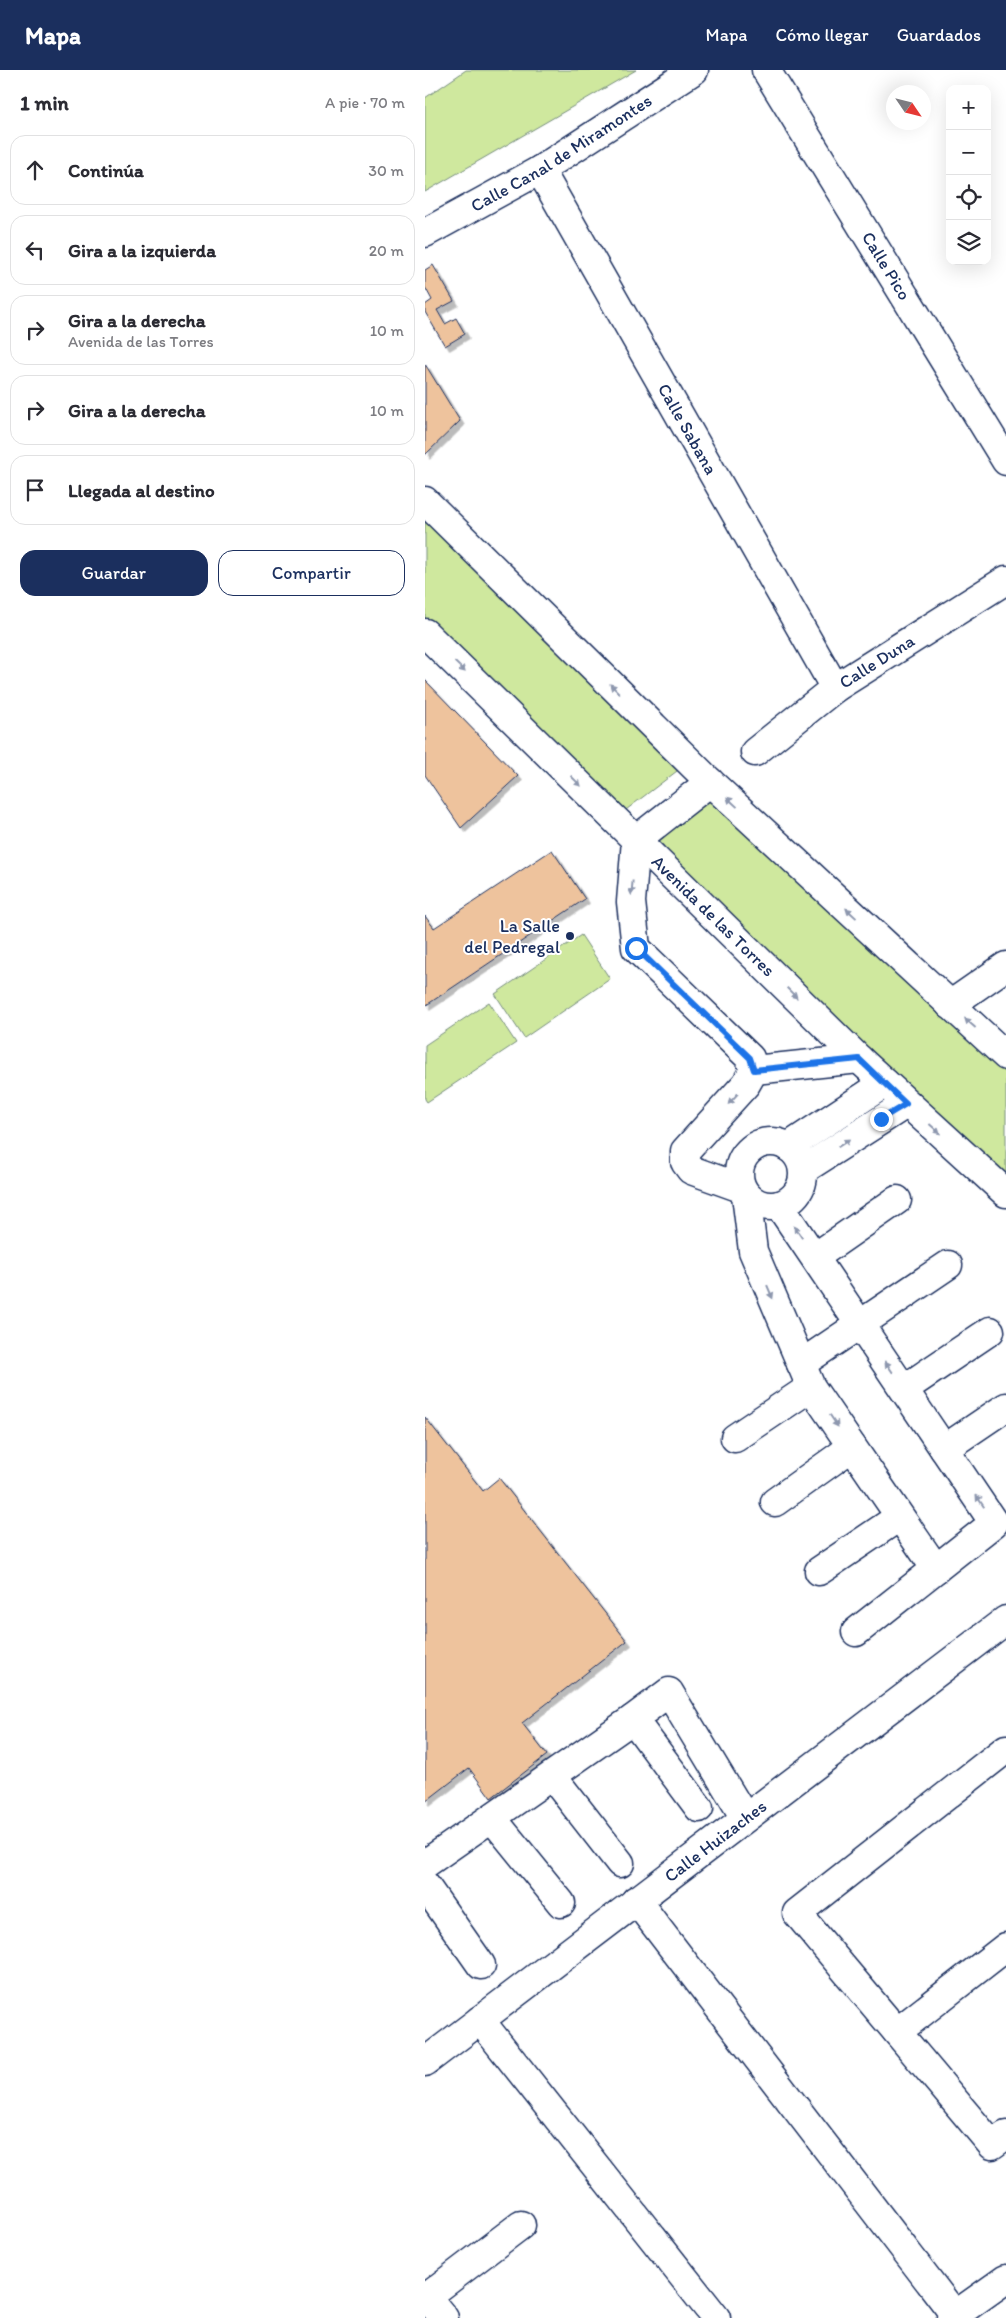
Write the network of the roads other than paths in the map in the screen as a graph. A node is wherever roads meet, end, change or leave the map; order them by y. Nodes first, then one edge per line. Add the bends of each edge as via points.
1 (694, 70) edge
2 (767, 70) edge
3 (540, 170) junction
4 (425, 233) edge
5 (1006, 461) edge
6 (425, 501) edge
7 (1006, 580) edge
8 (425, 633) edge
9 (835, 688) junction
10 (755, 752) dead end
11 (710, 782) junction
12 (636, 840) junction
13 (1006, 966) edge
14 (950, 1005) junction
15 (1006, 1056) edge
16 (859, 1059) junction
17 (754, 1070) junction
18 (885, 1083) junction
19 (906, 1104) junction
20 (788, 1147) junction
21 (803, 1170) junction
22 (744, 1191) junction
23 (1006, 1194) edge
24 (897, 1200) dead end
25 (779, 1205) junction
26 (815, 1257) junction
27 (948, 1265) dead end
28 (859, 1323) junction
29 (989, 1331) dead end
30 (806, 1375) junction
31 (904, 1389) junction
32 (1006, 1407) edge
33 (735, 1438) dead end
34 (852, 1448) junction
35 (945, 1449) junction
36 (775, 1502) dead end
37 (899, 1517) junction
38 (1000, 1519) edge
39 (936, 1570) junction
40 (819, 1571) dead end
41 (1006, 1620) edge
42 (856, 1632) dead end
43 (633, 1719) junction
44 (1006, 1749) edge
45 (552, 1776) junction
46 (699, 1808) dead end
47 (492, 1818) junction
48 (745, 1818) junction
49 (620, 1863) dead end
50 (425, 1864) edge
51 (425, 1884) edge
52 (636, 1900) junction
53 (561, 1903) dead end
54 (1006, 1947) edge
55 (481, 1964) dead end
56 (480, 2020) junction
57 (897, 2032) junction
58 (429, 2052) edge
59 (1006, 2134) edge
60 (521, 2225) dead end
61 (1006, 2279) edge
62 (425, 2296) edge
63 (953, 2316) edge
64 (444, 2318) edge
65 (716, 2318) edge

1 - 3 street, Calle Canal de Miramontes
2 - 5 street, Calle Pico
3 - 4 street, Calle Canal de Miramontes
3 - 9 street, Calle Sabana
11 -> 6 street
7 - 9 street, Calle Duna
8 -> 12 street, Avenida de las Torres
9 - 10 street, Calle Duna
11 - 12 street
14 -> 11 street
12 -> 16 street, Avenida de las Torres
12 -> 17 street via 631,902 636,948 750,1058
13 - 14 street
15 -> 14 street
16 - 17 street
16 - 18 street, Avenida de las Torres
17 -> 22 street via 746,1084 685,1151 685,1162 691,1170
18 - 19 street, Avenida de las Torres
18 - 20 street
21 -> 19 street
19 -> 23 street, Avenida de las Torres
20 - 21 street via 795,1153
20 - 22 street via 771,1141 753,1146 739,1169
21 - 25 street via 803,1179 795,1195
22 - 25 street via 761,1205
22 -> 30 street via 753,1252
24 - 26 street
26 -> 25 street
26 - 28 street
27 - 28 street
28 - 30 street
31 -> 28 street
29 - 31 street
30 - 33 street
30 -> 34 street
31 - 35 street
32 - 35 street
34 - 36 street
34 - 37 street
38 -> 35 street
37 - 39 street
37 - 40 street
38 - 39 street
39 - 42 street
41 - 48 street, Calle Huizaches
43 - 45 street
43 - 46 street
43 - 48 street via 669,1692
44 - 57 street via 797,1912
45 - 47 street
45 - 49 street
47 - 50 street
47 - 53 street
48 - 52 street, Calle Huizaches
51 - 55 street
52 - 56 street, Calle Huizaches
52 - 63 street
54 - 57 street
56 - 58 street, Calle Huizaches
56 - 65 street
57 - 59 street via 992,2145
60 - 62 street
61 - 63 street
62 - 64 street

